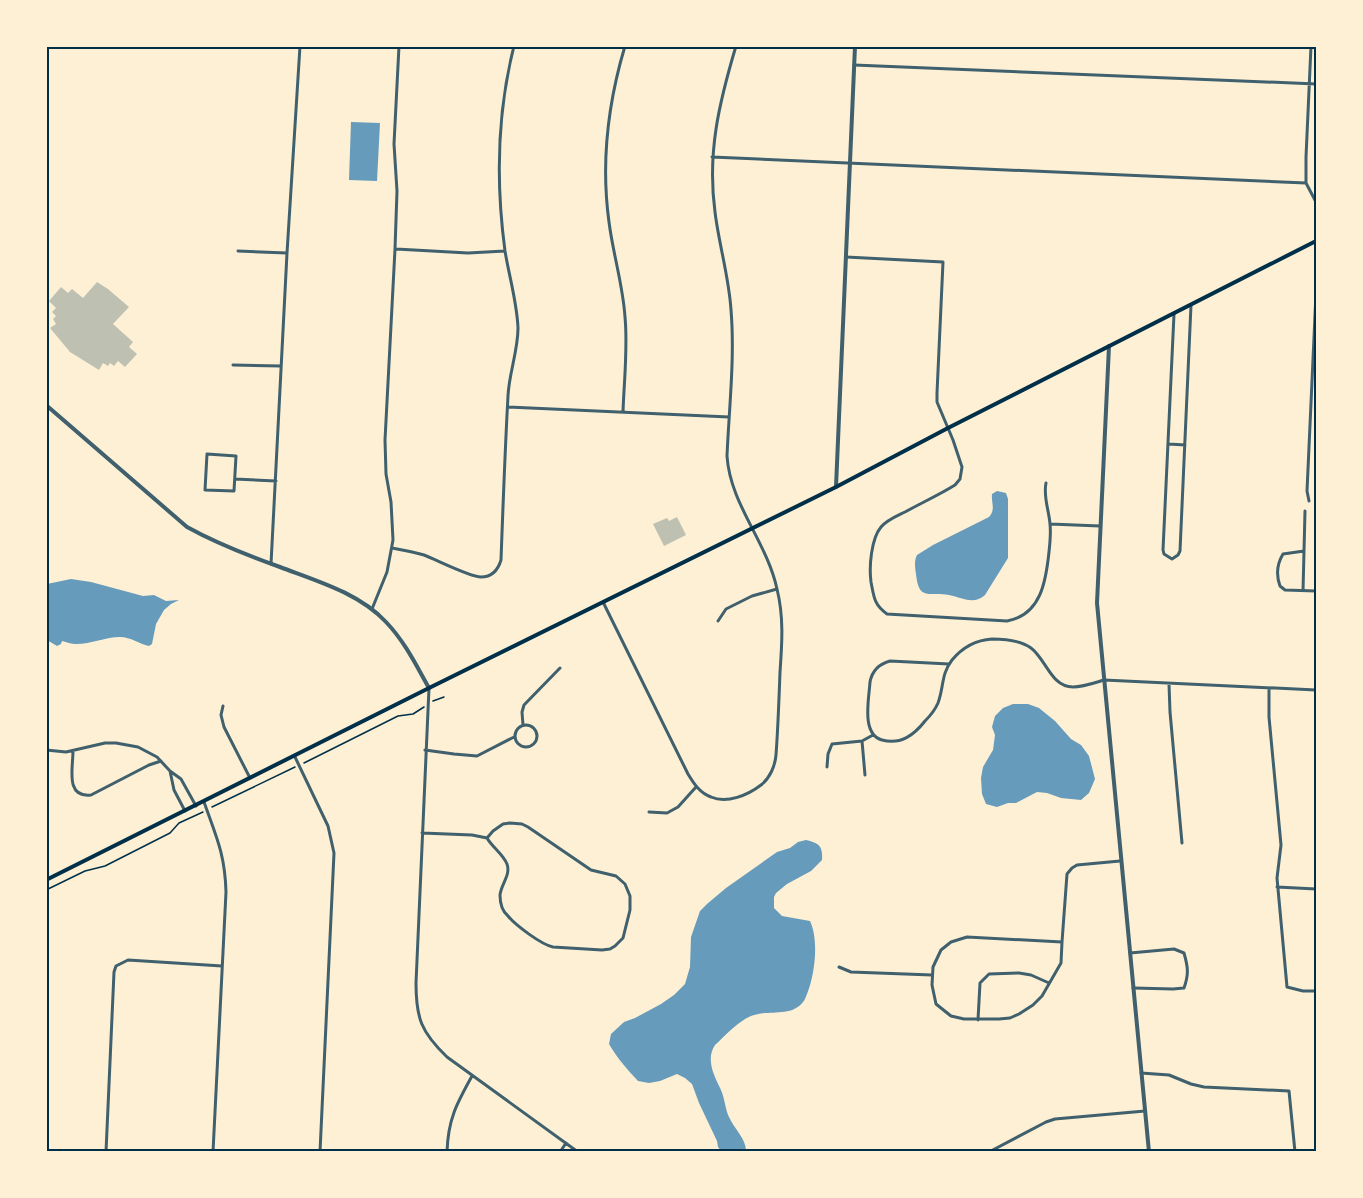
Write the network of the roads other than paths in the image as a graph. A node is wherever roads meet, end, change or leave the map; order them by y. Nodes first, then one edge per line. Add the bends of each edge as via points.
1 (300, 46) edge
2 (399, 46) edge
3 (514, 46) edge
4 (625, 46) edge
5 (735, 46) edge
6 (855, 46) edge
7 (1311, 46) edge
8 (854, 65) junction
9 (1309, 83) junction
10 (1317, 84) edge
11 (712, 157) junction
12 (850, 164) junction
13 (1306, 183) junction
14 (1317, 202) edge
15 (1316, 242) edge
16 (396, 249) junction
17 (238, 251) dead end
18 (505, 251) junction
19 (287, 254) junction
20 (846, 257) junction
21 (1191, 304) junction
22 (1174, 314) junction
23 (1109, 346) junction
24 (233, 365) dead end
25 (281, 366) junction
26 (46, 405) edge
27 (508, 406) junction
28 (623, 412) junction
29 (729, 417) junction
30 (948, 428) junction
31 (1168, 444) junction
32 (1185, 445) junction
33 (235, 479) junction
34 (276, 481) junction
35 (1046, 483) dead end
36 (836, 487) junction
37 (1309, 501) dead end
38 (1305, 511) dead end
39 (1050, 524) junction
40 (1100, 526) junction
41 (753, 528) junction
42 (392, 548) junction
43 (1304, 551) junction
44 (271, 564) junction
45 (777, 589) junction
46 (1303, 591) junction
47 (1317, 591) edge
48 (603, 602) junction
49 (372, 609) junction
50 (718, 621) dead end
51 (949, 664) junction
52 (560, 668) dead end
53 (1104, 680) junction
54 (1169, 684) junction
55 (429, 688) junction
56 (1269, 688) junction
57 (1317, 690) edge
58 (223, 706) dead end
59 (523, 725) junction
60 (873, 735) junction
61 (514, 737) junction
62 (862, 741) junction
63 (46, 750) edge
64 (425, 750) junction
65 (74, 751) junction
66 (295, 756) junction
67 (161, 761) junction
68 (827, 767) dead end
69 (170, 771) junction
70 (865, 775) dead end
71 (250, 779) junction
72 (696, 788) junction
73 (204, 802) junction
74 (196, 806) junction
75 (185, 811) junction
76 (649, 812) dead end
77 (422, 833) junction
78 (487, 838) junction
79 (1182, 843) dead end
80 (1120, 861) junction
81 (46, 880) edge
82 (1277, 887) junction
83 (1317, 889) edge
84 (1062, 942) junction
85 (1130, 953) junction
86 (222, 966) junction
87 (839, 967) dead end
88 (932, 975) junction
89 (1049, 983) junction
90 (1133, 988) junction
91 (1317, 992) edge
92 (978, 1020) junction
93 (1141, 1073) junction
94 (472, 1076) junction
95 (1145, 1110) junction
96 (566, 1143) junction
97 (106, 1152) edge
98 (213, 1152) edge
99 (320, 1152) edge
100 (447, 1152) edge
101 (560, 1152) edge
102 (578, 1152) edge
103 (988, 1152) edge
104 (1149, 1152) edge
105 (1295, 1152) edge

1 - 19 street
2 - 16 street via 394,144
3 - 18 street via 500,146
4 - 28 street via 609,120 606,171 608,219 626,320
5 - 11 street via 720,101
6 - 8 street
7 - 9 street
8 - 9 street
8 - 12 street
9 - 10 street
9 - 13 street
11 - 12 street
11 - 29 street via 715,214 732,313
12 - 13 street
12 - 20 street
13 - 14 street
15 - 21 main road
15 - 37 street via 1306,491
16 - 18 street
16 - 42 street via 385,440
17 - 19 street
18 - 27 street via 518,327
19 - 25 street
20 - 30 street via 943,262 937,402
20 - 36 street
21 - 22 main road
21 - 32 street
22 - 23 main road
22 - 31 street
23 - 30 main road
23 - 40 street
24 - 25 street
25 - 34 street
26 - 44 street via 187,527
27 - 28 street
27 - 42 street via 501,560 497,570 478,577 423,555
28 - 29 street
29 - 41 street via 729,472
30 - 36 main road
30 - 39 street via 962,467 958,482 886,522 876,536 870,574 879,609 908,616 1018,619 1036,602 1044,586
31 - 32 street
31 - 32 street via 1163,550 1172,559 1180,551
33 - 33 street via 236,456 207,454 205,490 234,492
33 - 34 street
34 - 44 street
35 - 39 street
36 - 41 main road
38 - 43 street
39 - 40 street
40 - 53 street via 1097,603
41 - 45 street
41 - 48 main road
42 - 49 street
43 - 46 street
43 - 46 street via 1283,554 1277,579 1286,590
44 - 49 street via 329,586
45 - 50 street via 726,609
45 - 72 street via 782,636 773,767 762,784 732,799 715,799
46 - 47 street
48 - 55 main road
48 - 72 street
49 - 55 street via 402,641
51 - 53 street via 975,643 1012,640 1032,648 1062,684 1074,688
51 - 60 street via 937,706 918,730 897,741
51 - 60 street via 890,661 876,668 870,682 868,725
52 - 59 street via 524,705
53 - 54 street
53 - 80 street
54 - 56 street
54 - 79 street
55 - 64 street
55 - 66 main road
56 - 57 street
56 - 82 street via 1281,845
58 - 71 street via 224,727
59 - 61 street via 516,729
59 - 61 street via 536,730 534,743 521,746
60 - 62 street
61 - 64 street via 477,756
62 - 68 street via 832,744
62 - 70 street
63 - 65 street
64 - 77 street
65 - 67 street via 105,743 127,744 148,751
65 - 67 street via 73,784 84,795
66 - 71 main road
66 - 99 street via 328,826 334,853
67 - 69 street
69 - 74 street via 181,779
69 - 75 street
71 - 73 main road
72 - 76 street via 667,813
73 - 74 main road
73 - 86 street via 221,847 225,874
74 - 75 main road
75 - 81 main road
77 - 78 street
77 - 94 street via 418,1017 438,1047
78 - 78 street via 498,826 522,824 591,870 621,879 630,902 622,938 615,946 602,950 553,947 538,940 503,909 501,895 508,867
80 - 84 street via 1077,866 1067,874
80 - 85 street
82 - 83 street
82 - 91 street via 1287,987
84 - 88 street via 962,938 941,950
84 - 89 street via 1061,963
85 - 90 street
85 - 90 street via 1174,949 1184,953 1187,963 1184,987
86 - 97 street via 128,960 116,966
86 - 98 street
87 - 88 street via 851,972
88 - 92 street via 936,1004 955,1018
89 - 92 street via 1042,996 1018,1014
89 - 92 street via 1031,975 989,975 980,983
90 - 93 street
93 - 95 street
93 - 105 street via 1169,1075 1204,1087 1289,1091
94 - 96 street
94 - 100 street via 453,1113
95 - 103 street via 1055,1119
95 - 104 street
96 - 101 street
96 - 102 street

